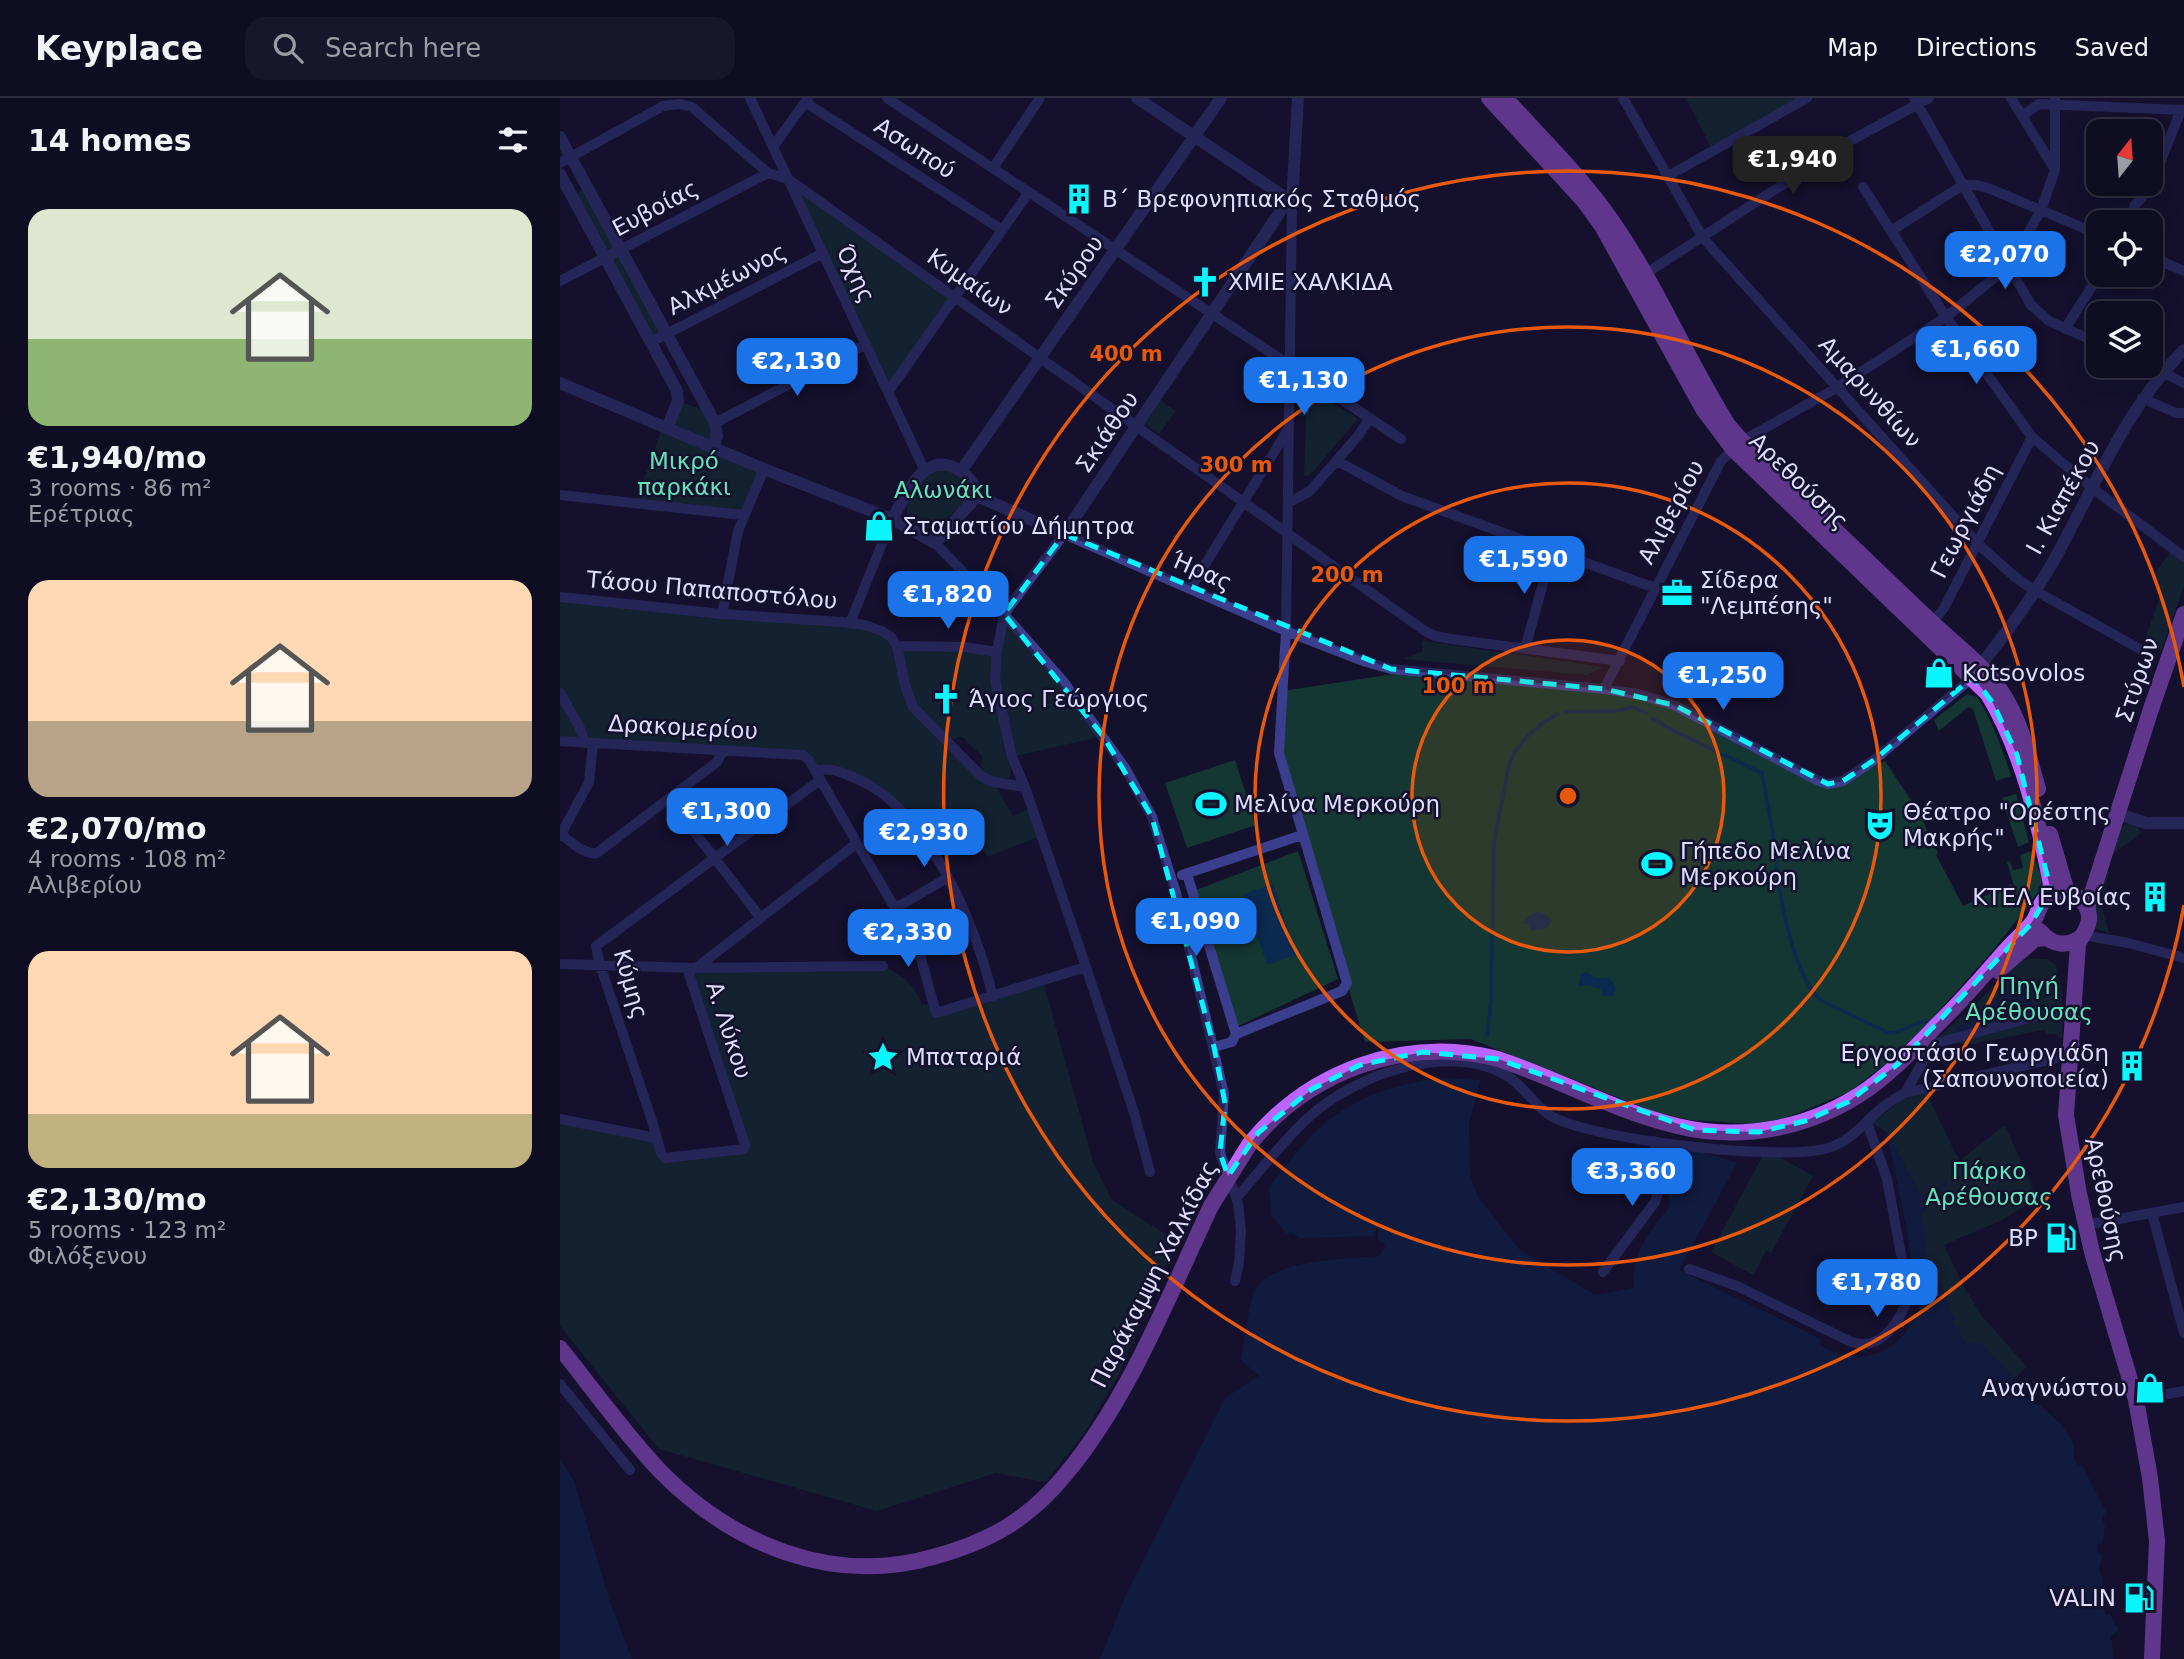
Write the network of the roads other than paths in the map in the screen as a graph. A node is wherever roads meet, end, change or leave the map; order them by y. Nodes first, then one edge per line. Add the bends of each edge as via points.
1 (750, 98) edge
2 (887, 98) edge
3 (1040, 98) edge
4 (1137, 98) edge
5 (1221, 98) edge
6 (1298, 98) edge
7 (1489, 98) edge
8 (1623, 98) edge
9 (1807, 98) edge
10 (1929, 98) edge
11 (2011, 98) edge
12 (807, 100) edge
13 (1916, 101) edge
14 (2055, 101) edge
15 (903, 102) edge
16 (1509, 104) edge
17 (2183, 110) edge
18 (2022, 116) junction
19 (560, 136) edge
20 (1194, 136) junction
21 (773, 147) junction
22 (566, 160) edge
23 (993, 167) junction
24 (2055, 170) junction
25 (768, 173) junction
26 (560, 174) edge
27 (1668, 176) junction
28 (788, 179) junction
29 (1963, 185) junction
30 (1863, 187) dead end
31 (1029, 192) junction
32 (1290, 201) junction
33 (2041, 210) junction
34 (2133, 210) edge
35 (2086, 229) edge
36 (1002, 230) junction
37 (1891, 231) junction
38 (1703, 238) junction
39 (622, 249) junction
40 (1116, 249) junction
41 (823, 253) junction
42 (606, 258) junction
43 (2163, 261) edge
44 (2010, 265) junction
45 (2182, 268) edge
46 (1645, 274) junction
47 (560, 281) edge
48 (2091, 287) edge
49 (955, 297) junction
50 (1212, 313) junction
51 (1946, 317) junction
52 (2065, 328) junction
53 (667, 334) junction
54 (2086, 338) edge
55 (651, 342) junction
56 (866, 344) junction
57 (2184, 350) edge
58 (1040, 357) junction
59 (1289, 364) junction
60 (2163, 364) edge
61 (2163, 371) edge
62 (2152, 378) edge
63 (560, 383) edge
64 (2184, 383) edge
65 (1838, 387) junction
66 (888, 392) junction
67 (2142, 398) junction
68 (2184, 413) edge
69 (1370, 418) junction
70 (715, 423) junction
71 (1137, 425) junction
72 (667, 428) junction
73 (1289, 429) junction
74 (2032, 437) junction
75 (1401, 439) dead end
76 (1737, 445) junction
77 (713, 448) junction
78 (1337, 461) junction
79 (764, 469) junction
80 (924, 469) junction
81 (961, 471) junction
82 (2091, 487) junction
83 (560, 495) edge
84 (977, 496) junction
85 (1244, 502) junction
86 (1288, 503) junction
87 (743, 516) junction
88 (892, 519) junction
89 (1064, 534) junction
90 (1287, 535) junction
91 (935, 542) junction
92 (1977, 543) junction
93 (1552, 550) junction
94 (2184, 557) edge
95 (1655, 588) junction
96 (1191, 589) junction
97 (2034, 590) junction
98 (560, 597) edge
99 (722, 614) junction
100 (1004, 614) junction
101 (2184, 614) edge
102 (850, 623) junction
103 (1931, 623) junction
104 (1286, 631) junction
105 (897, 646) junction
106 (1525, 649) junction
107 (997, 652) junction
108 (2147, 653) dead end
109 (1619, 661) junction
110 (1976, 671) junction
111 (1604, 689) junction
112 (560, 693) edge
113 (560, 741) edge
114 (589, 743) junction
115 (723, 751) junction
116 (2134, 761) junction
117 (817, 775) junction
118 (1025, 786) junction
119 (669, 799) junction
120 (2120, 811) junction
121 (2184, 823) edge
122 (561, 835) edge
123 (1303, 835) junction
124 (856, 844) junction
125 (714, 857) junction
126 (1186, 874) junction
127 (947, 878) junction
128 (1172, 879) junction
129 (2070, 893) junction
130 (2048, 897) junction
131 (894, 909) junction
132 (2087, 909) junction
133 (2037, 913) junction
134 (760, 918) junction
135 (2083, 935) junction
136 (2052, 941) junction
137 (2184, 958) edge
138 (560, 964) edge
139 (600, 965) junction
140 (883, 966) dead end
141 (1086, 967) junction
142 (692, 968) junction
143 (993, 997) junction
144 (1966, 997) junction
145 (2073, 1009) junction
146 (1236, 1034) junction
147 (1214, 1047) junction
148 (2070, 1055) junction
149 (1905, 1093) junction
150 (560, 1119) edge
151 (1867, 1122) junction
152 (656, 1138) junction
153 (1654, 1141) junction
154 (1150, 1172) dead end
155 (1237, 1197) junction
156 (2184, 1208) edge
157 (2152, 1213) junction
158 (2086, 1225) junction
159 (1689, 1269) dead end
160 (1603, 1272) dead end
161 (1235, 1281) dead end
162 (2183, 1326) edge
163 (560, 1348) edge
164 (560, 1384) edge
165 (2184, 1391) edge
166 (2136, 1400) junction
167 (630, 1471) dead end
168 (2152, 1659) edge

1 - 21 street, Όχης
2 - 15 street
3 - 23 street
4 - 20 street
5 - 20 street, Σκύρου
6 - 32 street
7 - 16 main road, Αρεθούσης
8 - 27 street, Αμαρυνθίων
9 - 27 street
10 - 13 street
11 - 18 street
12 - 21 street, Ασωπού
12 - 36 street, Ασωπού
13 - 29 street
13 - 38 street
14 - 17 street
14 - 18 street via 2039,104
14 - 24 street, Αλιβερίου
15 - 23 street
16 - 46 main road, Αρεθούσης via 1591,192
16 - 76 main road, Αρεθούσης via 1602,226 1703,409
17 - 34 street via 2150,188
18 - 24 street
19 - 22 street
20 - 32 street
20 - 40 street, Σκύρου
21 - 28 street, Όχης
22 - 25 street, Κυμαίων via 656,110 680,104 697,110
22 - 39 street
23 - 31 street
24 - 33 street, Αλιβερίου
25 - 28 street, Κυμαίων
25 - 39 street, Ευβοίας
26 - 42 street
27 - 38 street, Αμαρυνθίων
28 - 41 street, Όχης
28 - 49 street, Κυμαίων
29 - 33 street via 1988,188
29 - 37 street
29 - 44 street
30 - 37 street
31 - 36 street
31 - 40 street
32 - 50 street, Σκιάθου
32 - 59 street
33 - 35 street
33 - 44 street, Αλιβερίου
36 - 49 street
37 - 51 street
38 - 46 street
38 - 65 street, Αμαρυνθίων
39 - 42 street, Ευβοίας
39 - 53 street
40 - 50 street
40 - 58 street, Σκύρου
41 - 53 street, Αλκμέωνος
41 - 56 street, Όχης
42 - 47 street, Ευβοίας
42 - 55 street
43 - 45 street
44 - 51 street, Αλιβερίου
44 - 52 street via 2031,305
46 - 76 main road, Αρεθούσης
48 - 52 street
49 - 58 street, Κυμαίων
49 - 66 street
50 - 59 street
50 - 71 street, Σκιάθου
51 - 65 street, Αλιβερίου
51 - 74 street
52 - 54 street
53 - 55 street, Αλκμέωνος
53 - 70 street
55 - 72 street via 678,394
56 - 66 street, Όχης
56 - 70 street
57 - 60 street, Ι. Κιαπέκου
58 - 71 street, Κυμαίων
58 - 81 street, Σκύρου
59 - 69 street
59 - 73 street
61 - 64 street
62 - 67 street, Ι. Κιαπέκου
63 - 72 street
65 - 76 street, Αλιβερίου
65 - 92 street, Αμαρυνθίων
66 - 80 street, Όχης
67 - 68 street via 2176,414
67 - 82 street, Ι. Κιαπέκου
69 - 75 street
69 - 78 street
70 - 77 street
71 - 85 street, Κυμαίων
71 - 89 street, Σκιάθου
72 - 77 street
73 - 85 street
73 - 86 street
74 - 82 street
74 - 92 street, Γεωργιάδη
76 - 95 street, Αλιβερίου via 1710,480
76 - 103 main road, Αρεθούσης
76 - 110 main road, Αρεθούσης via 1919,629
77 - 79 street
78 - 86 street via 1310,491
78 - 93 street via 1402,496
79 - 87 street
79 - 88 street
80 - 81 street via 944,465
80 - 88 street
81 - 84 street
82 - 94 street
82 - 97 street, Ι. Κιαπέκου
83 - 87 street
84 - 89 street, Ήρας
84 - 91 street
85 - 90 street, Κυμαίων
85 - 96 street
86 - 90 street
87 - 99 street
88 - 91 street
88 - 102 street
89 - 96 street, Ήρας
89 - 100 street, Σκιάθου
90 - 104 street
90 - 106 street, Κυμαίων via 1435,636
91 - 100 street
92 - 97 street, Αμαρυνθίων
92 - 103 street, Γεωργιάδη via 1944,608
93 - 95 street
93 - 106 street
95 - 109 street, Αλιβερίου
96 - 104 street, Ήρας
97 - 108 street, Αμαρυνθίων
97 - 110 street, Ι. Κιαπέκου
98 - 99 street, Τάσου Παπαποστόλου
99 - 102 street, Τάσου Παπαποστόλου
100 - 107 street
100 - 128 street via 1063,681 1125,768 1152,817
101 - 116 main road, Στύρων
102 - 105 street, Τάσου Παπαποστόλου via 885,633
103 - 110 main road, Αρεθούσης
104 - 111 street, Ήρας via 1391,669
104 - 123 street via 1279,752
105 - 107 street
105 - 118 street via 913,707 981,776
106 - 109 street, Κυμαίων
107 - 118 street via 995,679 1012,757
109 - 111 street, Αλιβερίου
110 - 111 street, Ήρας via 1874,760 1843,781 1828,784 1674,705
110 - 129 main road, Αρεθούσης via 1997,685 2012,709
110 - 130 main road, Αρεθούσης via 2017,755 2048,867
112 - 114 street
113 - 114 street, Δρακομερίου
114 - 115 street, Δρακομερίου
114 - 122 street via 589,782
115 - 117 street, Δρακομερίου via 803,755
115 - 119 street via 717,762
116 - 120 main road, Στύρων
116 - 129 main road, Στύρων via 2087,884 2082,892
117 - 124 street
117 - 125 street, Κύμης
117 - 127 street via 828,768 845,774 897,804
118 - 141 street
119 - 122 street via 597,853 580,849
119 - 125 street
120 - 121 street via 2146,823
120 - 132 main road, Στύρων
123 - 126 street
123 - 146 street via 1346,986
124 - 131 street
124 - 134 street, Α. Λύκου
125 - 134 street
125 - 139 street, Κύμης via 596,946
126 - 128 street
126 - 146 street
127 - 131 street
127 - 143 street via 971,923
128 - 147 street
129 - 130 main road
129 - 132 main road
130 - 133 main road
131 - 143 street via 918,948 936,1013
132 - 135 main road
133 - 136 main road via 2038,927
133 - 144 main road, Παράκαμψη Χαλκίδας
134 - 142 street, Α. Λύκου
135 - 136 main road via 2072,943
135 - 137 street
135 - 145 main road, Αρεθούσης via 2078,944
136 - 144 main road, Παράκαμψη Χαλκίδας via 2035,939
136 - 145 main road, Αρεθούσης via 2066,952
138 - 139 street
139 - 142 street
139 - 152 street, Κύμης
140 - 142 street
141 - 143 street
141 - 154 street
142 - 152 street, Α. Λύκου via 745,1145 744,1149 665,1158
144 - 163 main road, Παράκαμψη Χαλκίδας, bridge via 1869,1088 1829,1112 1781,1128 1737,1133 1685,1128 1498,1059 1440,1051 1385,1058 1312,1089 1265,1126 1249,1145 1211,1206 1125,1385 1067,1474 1033,1510 1005,1530 928,1559 861,1567 815,1562 772,1549 734,1530 661,1471
145 - 148 main road, Αρεθούσης
145 - 149 street via 1937,1043
146 - 147 street via 1232,1042
147 - 155 street via 1225,1103 1220,1153
148 - 149 street
148 - 158 main road, Αρεθούσης via 2066,1115
149 - 151 street
150 - 152 street
151 - 153 street via 1843,1142 1814,1152 1749,1152
151 - 159 street via 1887,1179 1908,1292 1887,1333 1874,1342 1852,1342 1737,1286
153 - 155 street via 1617,1136 1553,1117 1513,1079 1492,1068 1457,1062 1419,1063 1383,1074 1318,1110
153 - 160 street via 1655,1202
155 - 161 street via 1241,1231
156 - 157 street
157 - 158 street
157 - 162 street
158 - 166 main road, Αρεθούσης
164 - 167 street
165 - 166 street
166 - 168 main road, Αρεθούσης via 2157,1541

